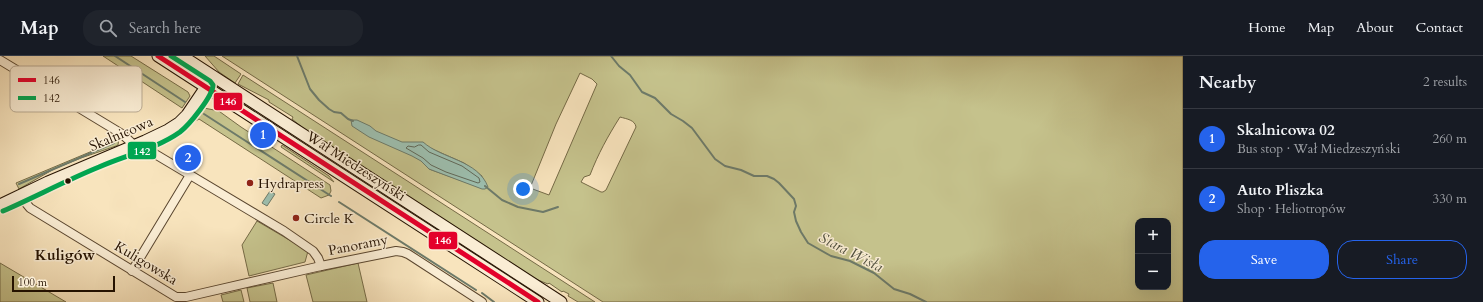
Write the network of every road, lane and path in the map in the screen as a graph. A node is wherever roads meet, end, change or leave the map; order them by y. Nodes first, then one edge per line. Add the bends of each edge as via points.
1 (158, 56) edge
2 (182, 56) edge
3 (0, 60) edge
4 (10, 66) edge
5 (213, 76) junction
6 (206, 87) junction
7 (86, 112) edge
8 (140, 144) junction
9 (190, 175) junction
10 (20, 196) junction
11 (0, 205) edge
12 (321, 266) junction
13 (132, 271) junction
14 (482, 302) edge
15 (538, 302) edge
16 (561, 302) edge

1 - 6 main road, Wał Miedzeszyński
2 - 5 main road, Wał Miedzeszyński
3 - 4 street
5 - 6 main road, Skalnicowa
5 - 16 main road, Wał Miedzeszyński
6 - 8 main road, Skalnicowa via 179,123
6 - 15 main road, Wał Miedzeszyński
7 - 8 street
8 - 9 street
8 - 10 main road, Skalnicowa via 76,169
9 - 12 street via 310,248 317,255
9 - 13 street
10 - 11 main road, Skalnicowa
10 - 13 street, Kuligowska via 30,208
12 - 13 street, Kuligowska via 186,297 176,297
12 - 14 street, Panoramy via 393,251 403,252

